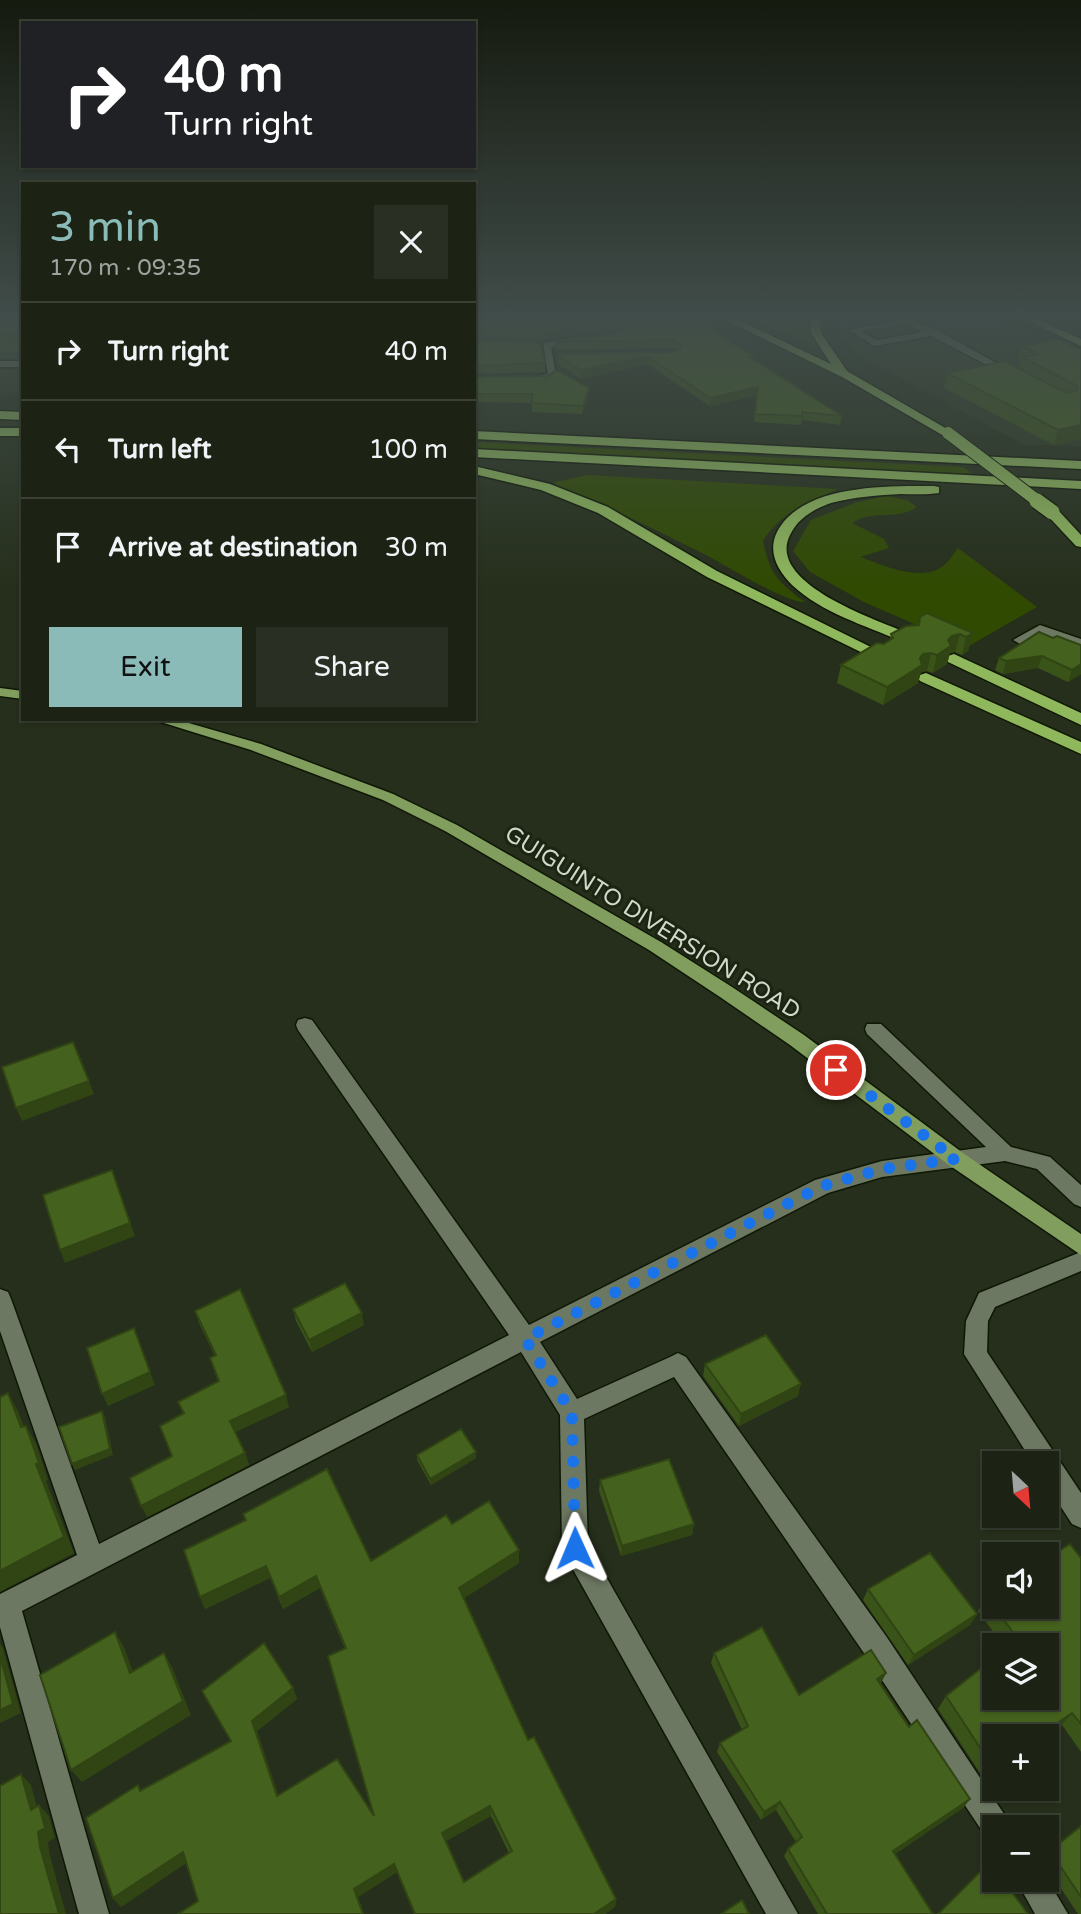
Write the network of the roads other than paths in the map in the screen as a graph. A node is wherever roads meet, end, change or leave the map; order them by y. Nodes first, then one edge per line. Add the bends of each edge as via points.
1 (906, 409) edge
2 (0, 415) edge
3 (21, 416) edge
4 (0, 432) edge
5 (21, 432) edge
6 (476, 435) edge
7 (476, 453) edge
8 (1081, 455) edge
9 (972, 458) junction
10 (1081, 465) edge
11 (476, 470) edge
12 (1008, 481) junction
13 (1081, 485) edge
14 (1081, 542) edge
15 (907, 638) edge
16 (1020, 640) dead end
17 (1081, 644) edge
18 (879, 655) edge
19 (954, 659) dead end
20 (926, 678) dead end
21 (0, 692) edge
22 (21, 695) edge
23 (1081, 720) edge
24 (165, 721) edge
25 (1081, 749) edge
26 (305, 1025) dead end
27 (874, 1029) dead end
28 (1004, 1153) junction
29 (956, 1159) junction
30 (1081, 1198) edge
31 (1081, 1246) edge
32 (1081, 1261) edge
33 (0, 1299) edge
34 (525, 1339) junction
35 (572, 1413) junction
36 (1081, 1515) edge
37 (92, 1561) junction
38 (4, 1606) edge
39 (988, 1815) edge
40 (1039, 1892) edge
41 (94, 1914) edge
42 (783, 1914) edge
43 (1053, 1914) edge

1 - 14 highway, bridge via 948,433 1052,512
2 - 3 highway
4 - 5 highway
6 - 9 highway
7 - 12 highway
8 - 9 highway via 1003,453
9 - 10 highway
11 - 18 highway via 545,487 603,510 712,574
12 - 13 highway
12 - 15 highway via 970,490 894,491 837,498 791,520 782,534 780,556 800,583 824,600
16 - 17 street via 1040,629
19 - 23 highway
20 - 25 highway
21 - 22 main road
24 - 29 main road, GUIGUINTO DIVERSION ROAD via 257,747 388,797 451,828 726,992
26 - 34 street
27 - 28 street
28 - 29 street
28 - 30 street via 1043,1163
29 - 31 main road, GUIGUINTO DIVERSION ROAD
29 - 34 street via 882,1169 822,1186
32 - 36 street via 987,1300 977,1321 975,1354
33 - 37 street
34 - 35 street
34 - 37 street
35 - 39 street via 678,1364
35 - 42 street via 575,1548
37 - 38 street
38 - 41 street
40 - 43 street

